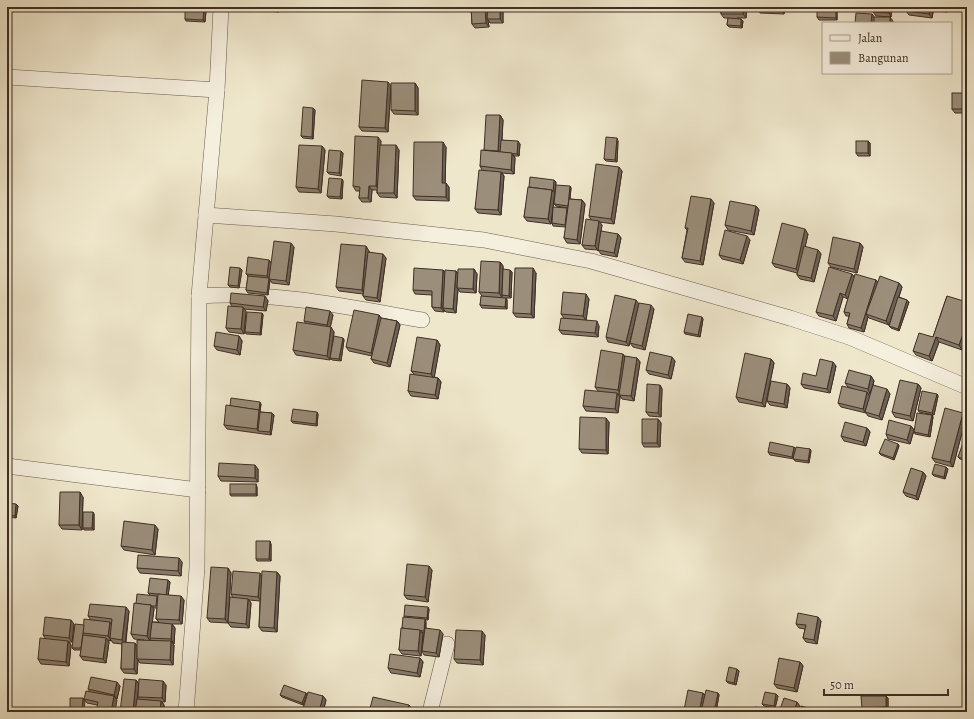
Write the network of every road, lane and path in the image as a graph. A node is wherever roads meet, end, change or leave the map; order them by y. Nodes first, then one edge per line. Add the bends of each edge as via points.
1 (221, 7) edge
2 (7, 77) edge
3 (217, 90) junction
4 (206, 215) junction
5 (199, 296) junction
6 (422, 320) dead end
7 (967, 387) edge
8 (7, 466) edge
9 (198, 490) junction
10 (447, 644) dead end
11 (186, 712) edge
12 (430, 712) edge

1 - 3 street
2 - 3 street
3 - 4 street
4 - 5 street
4 - 7 street via 336,224 484,240 591,261 842,335
5 - 6 street via 228,294 311,301
5 - 9 street
8 - 9 street
9 - 11 street via 197,568
10 - 12 street

